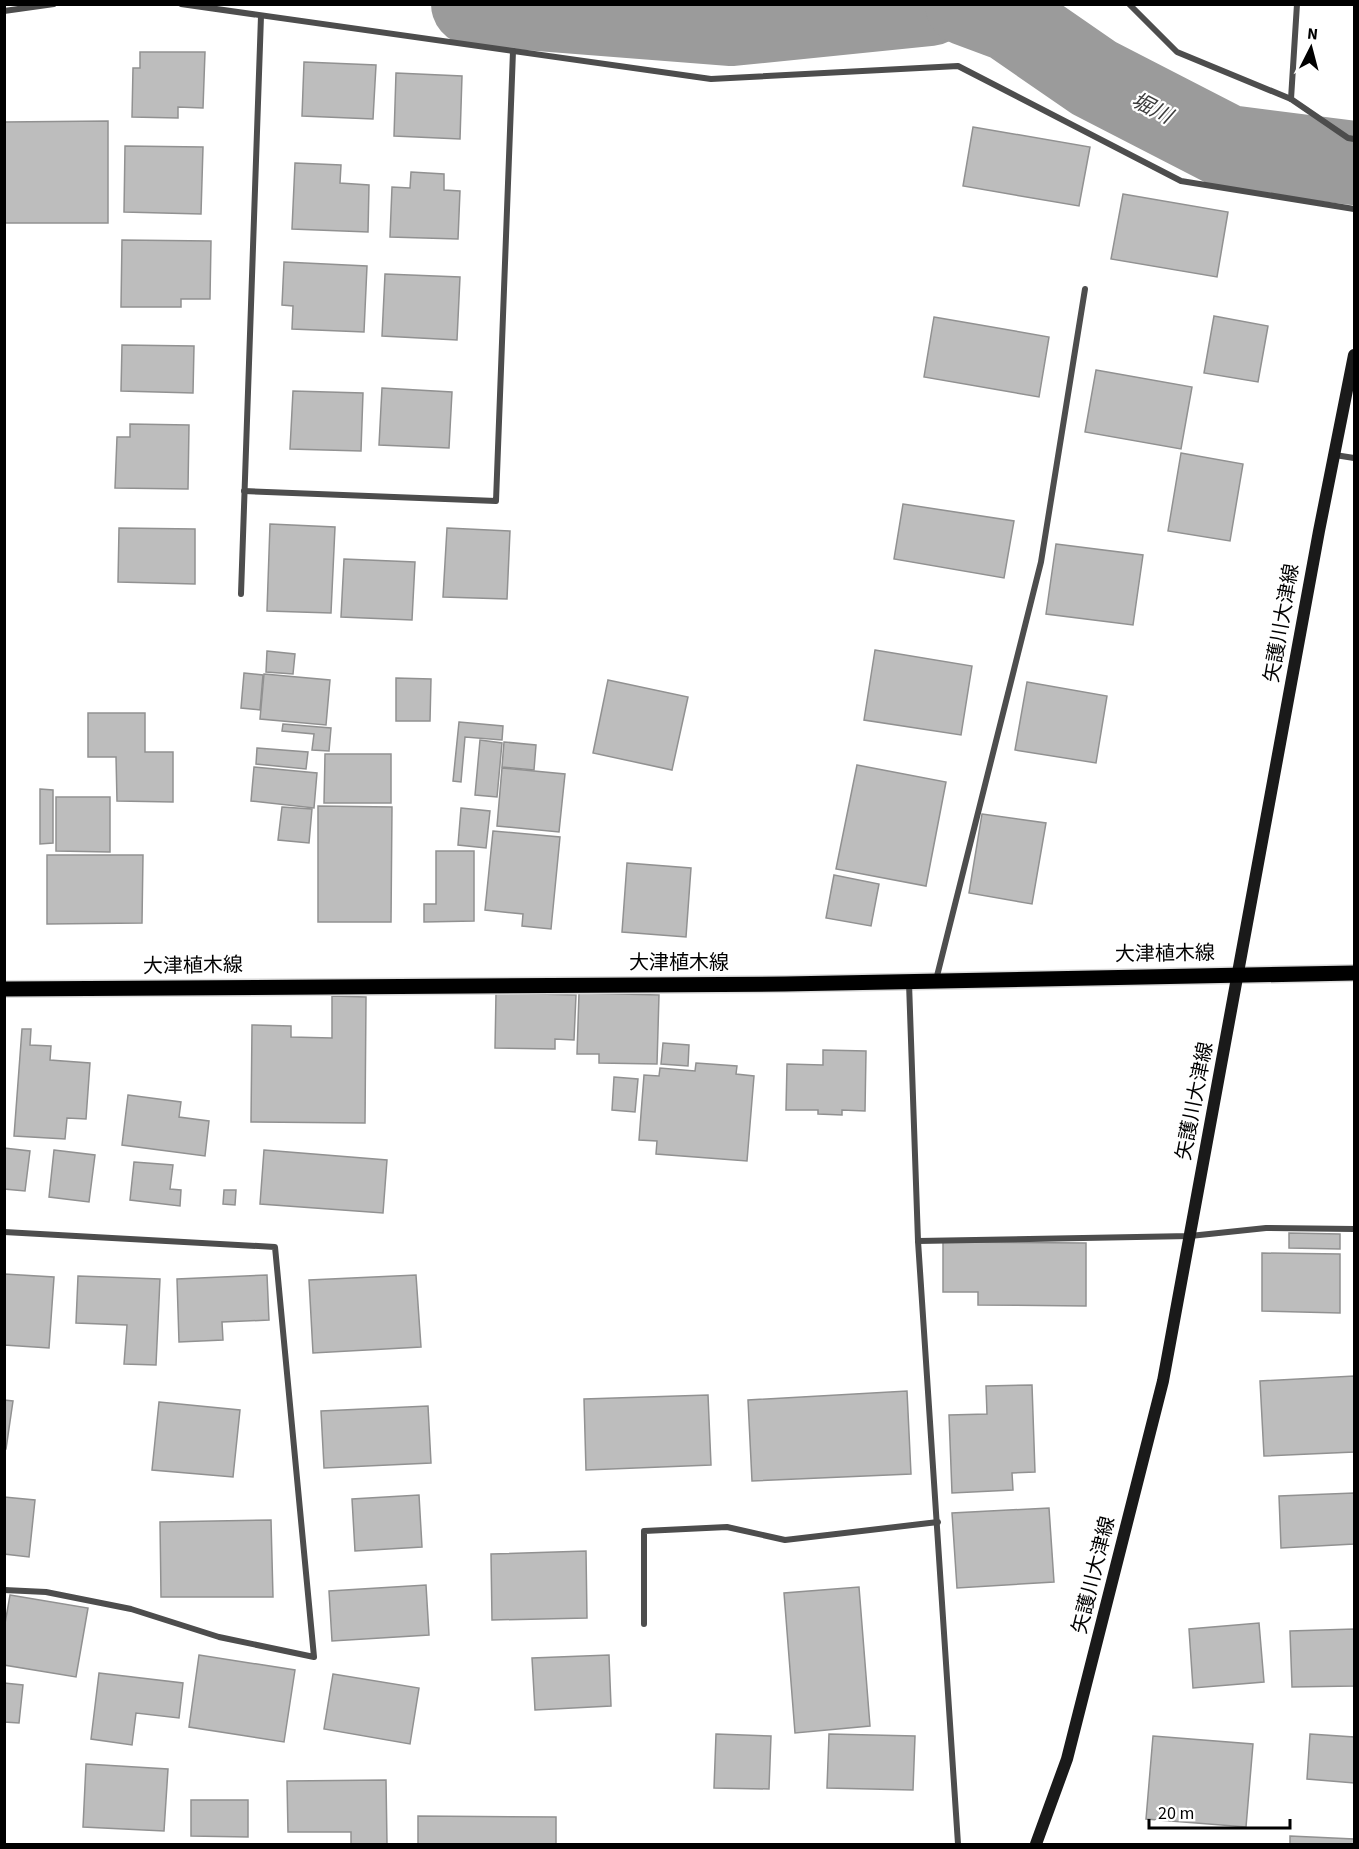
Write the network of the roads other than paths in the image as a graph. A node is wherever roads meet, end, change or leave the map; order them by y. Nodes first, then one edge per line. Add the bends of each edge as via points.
1 (54, 4) edge
2 (181, 4) edge
3 (1129, 4) edge
4 (1297, 4) edge
5 (4, 11) edge
6 (261, 16) junction
7 (513, 51) junction
8 (1291, 99) junction
9 (1354, 139) edge
10 (1354, 208) edge
11 (1085, 289) dead end
12 (1354, 356) edge
13 (1335, 455) junction
14 (1354, 458) edge
15 (244, 491) junction
16 (241, 594) dead end
17 (1354, 973) edge
18 (1239, 974) junction
19 (936, 981) junction
20 (909, 982) junction
21 (4, 989) edge
22 (1354, 1229) edge
23 (4, 1232) edge
24 (1190, 1236) junction
25 (918, 1241) junction
26 (938, 1522) junction
27 (4, 1590) edge
28 (644, 1624) dead end
29 (958, 1845) edge
30 (1036, 1845) edge

1 - 5 street
2 - 6 street
3 - 8 street via 1177,52
4 - 8 street
6 - 7 street
6 - 15 street
7 - 10 street via 711,79 958,66 1181,181
7 - 15 street via 496,501
8 - 9 street
11 - 19 street via 1041,562
12 - 13 main road, 矢護川大津線
13 - 14 street
13 - 18 main road, 矢護川大津線
15 - 16 street
17 - 18 main road, 大津植木線
18 - 19 main road, 大津植木線
18 - 24 main road, 矢護川大津線
19 - 20 main road, 大津植木線
20 - 21 main road, 大津植木線
20 - 25 street
22 - 24 street via 1266,1228
23 - 27 street via 275,1247 314,1657 219,1636 130,1609 46,1592
24 - 25 street
24 - 30 main road, 矢護川大津線 via 1163,1381 1067,1759
25 - 26 street
26 - 28 street via 784,1540 727,1527 644,1531
26 - 29 street

